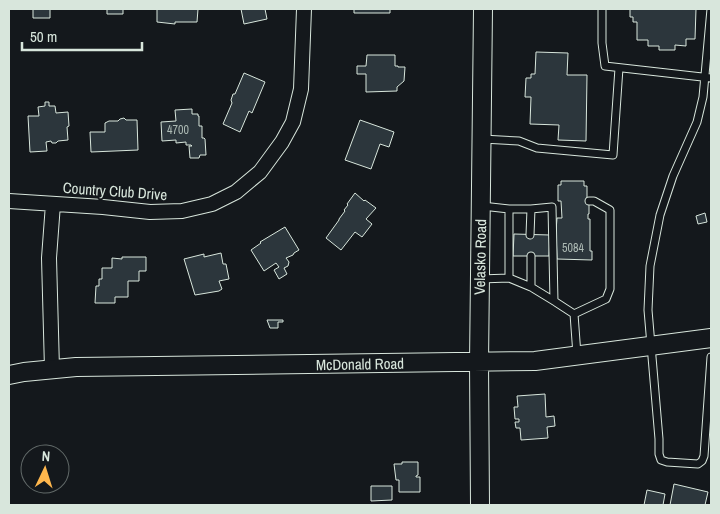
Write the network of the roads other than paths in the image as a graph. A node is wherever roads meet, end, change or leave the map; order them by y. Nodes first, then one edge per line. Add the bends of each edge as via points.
1 (304, 9) edge
2 (483, 9) edge
3 (602, 9) edge
4 (711, 9) edge
5 (619, 68) junction
6 (708, 78) edge
7 (482, 139) junction
8 (9, 201) edge
9 (558, 201) dead end
10 (589, 201) dead end
11 (53, 204) junction
12 (481, 206) junction
13 (552, 207) junction
14 (509, 209) junction
15 (530, 209) junction
16 (530, 235) dead end
17 (531, 256) dead end
18 (509, 278) junction
19 (480, 279) junction
20 (531, 287) junction
21 (554, 301) junction
22 (574, 314) junction
23 (711, 338) edge
24 (652, 346) junction
25 (577, 356) junction
26 (711, 358) edge
27 (479, 363) junction
28 (52, 369) junction
29 (9, 375) edge
30 (480, 505) edge

1 - 11 street, Country Club Drive via 300,89 293,122 260,172 236,192 212,204 182,211 150,212
2 - 7 street, Velasko Road
3 - 5 lane via 605,66
4 - 6 lane
5 - 6 lane
5 - 7 lane via 613,155 537,148 519,141
6 - 24 lane via 697,122 660,215 650,266 648,310
7 - 12 street, Velasko Road
8 - 11 street, Country Club Drive
9 - 13 lane
10 - 22 lane via 610,210 610,289 606,299
11 - 28 street, Country Club Drive via 49,258
12 - 14 lane
12 - 19 street, Velasko Road
13 - 15 lane
13 - 21 lane
14 - 15 lane
14 - 18 lane
15 - 16 lane
17 - 20 lane
18 - 19 lane
18 - 20 lane
19 - 27 street, Velasko Road
20 - 21 lane
21 - 22 lane
22 - 25 lane
23 - 24 street, McDonald Road
24 - 25 street, McDonald Road
24 - 26 lane via 659,454 661,460 667,462 698,464 702,461
25 - 27 street, McDonald Road
27 - 28 street, McDonald Road
27 - 30 street, Velasko Road
28 - 29 street, McDonald Road

